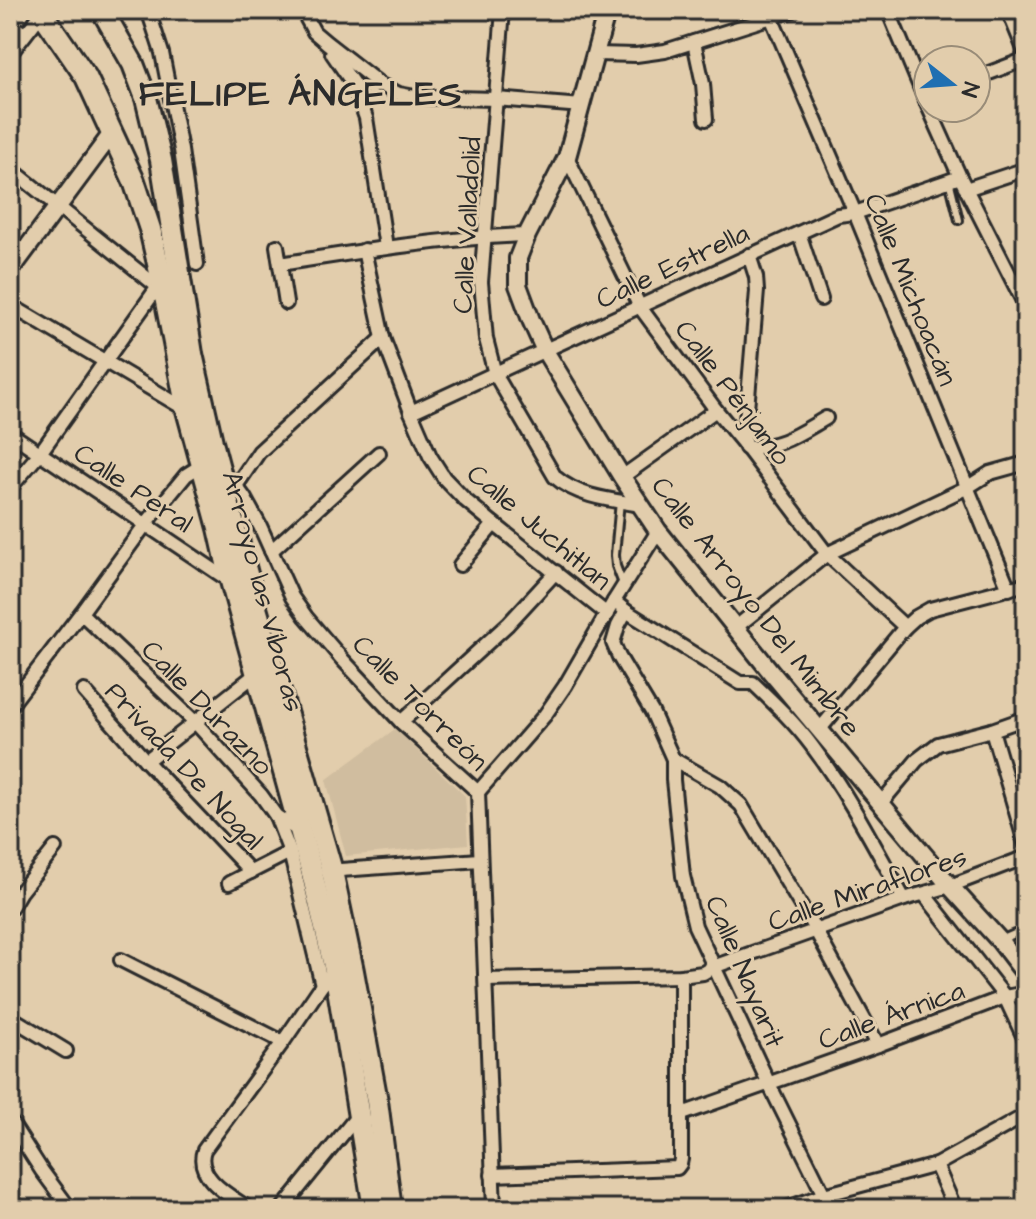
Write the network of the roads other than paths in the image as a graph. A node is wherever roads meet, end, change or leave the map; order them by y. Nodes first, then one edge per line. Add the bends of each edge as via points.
1 (102, 10) edge
2 (148, 10) edge
3 (302, 10) edge
4 (503, 10) edge
5 (607, 10) edge
6 (794, 10) edge
7 (888, 10) edge
8 (1008, 10) edge
9 (41, 11) edge
10 (769, 14) edge
11 (10, 25) edge
12 (314, 32) junction
13 (25, 34) junction
14 (694, 42) junction
15 (10, 54) edge
16 (596, 54) junction
17 (1026, 57) edge
18 (912, 67) edge
19 (992, 71) edge
20 (496, 99) junction
21 (582, 106) junction
22 (706, 119) dead end
23 (936, 124) edge
24 (113, 132) junction
25 (567, 157) junction
26 (10, 168) edge
27 (1026, 169) edge
28 (958, 182) junction
29 (58, 206) junction
30 (855, 213) junction
31 (959, 220) dead end
32 (799, 233) junction
33 (527, 235) junction
34 (485, 236) junction
35 (277, 246) dead end
36 (386, 247) junction
37 (364, 250) junction
38 (749, 255) junction
39 (197, 264) dead end
40 (280, 264) junction
41 (10, 271) edge
42 (160, 284) junction
43 (821, 299) dead end
44 (286, 303) dead end
45 (10, 305) edge
46 (640, 307) junction
47 (1026, 307) edge
48 (383, 338) junction
49 (545, 351) junction
50 (105, 362) junction
51 (495, 374) junction
52 (187, 410) junction
53 (716, 410) junction
54 (411, 412) junction
55 (826, 418) dead end
56 (10, 433) edge
57 (745, 446) junction
58 (40, 453) junction
59 (379, 453) dead end
60 (1026, 463) edge
61 (220, 477) junction
62 (622, 477) junction
63 (968, 487) junction
64 (10, 488) edge
65 (620, 501) junction
66 (641, 505) junction
67 (494, 524) junction
68 (145, 525) junction
69 (658, 531) junction
70 (271, 551) junction
71 (827, 554) junction
72 (460, 565) dead end
73 (556, 572) junction
74 (231, 581) junction
75 (1026, 584) edge
76 (624, 586) junction
77 (1009, 589) junction
78 (614, 601) junction
79 (626, 611) junction
80 (81, 613) junction
81 (607, 614) junction
82 (905, 627) junction
83 (735, 628) junction
84 (771, 672) junction
85 (256, 674) junction
86 (753, 683) junction
87 (84, 691) dead end
88 (10, 706) edge
89 (798, 718) junction
90 (1026, 718) edge
91 (195, 722) junction
92 (401, 722) junction
93 (820, 729) junction
94 (992, 730) junction
95 (673, 759) junction
96 (146, 761) junction
97 (478, 792) junction
98 (881, 803) junction
99 (276, 816) junction
100 (301, 832) junction
101 (1026, 846) edge
102 (55, 848) dead end
103 (290, 852) junction
104 (1026, 857) edge
105 (480, 860) junction
106 (251, 872) junction
107 (322, 872) junction
108 (229, 883) dead end
109 (950, 886) junction
110 (15, 889) edge
111 (924, 894) junction
112 (904, 899) junction
113 (10, 909) edge
114 (1026, 929) edge
115 (816, 931) junction
116 (1000, 941) junction
117 (121, 960) dead end
118 (713, 967) junction
119 (1026, 975) edge
120 (681, 976) junction
121 (328, 978) junction
122 (486, 980) junction
123 (1026, 993) edge
124 (1005, 997) junction
125 (10, 1017) edge
126 (283, 1042) junction
127 (1026, 1042) edge
128 (878, 1045) junction
129 (66, 1051) dead end
130 (769, 1084) junction
131 (359, 1114) junction
132 (682, 1114) junction
133 (1026, 1115) edge
134 (10, 1121) edge
135 (936, 1165) junction
136 (492, 1175) junction
137 (824, 1195) junction
138 (804, 1205) edge
139 (70, 1209) edge
140 (249, 1209) edge
141 (282, 1209) edge
142 (374, 1209) edge
143 (391, 1209) edge
144 (494, 1209) edge
145 (784, 1209) edge
146 (831, 1209) edge
147 (955, 1209) edge

1 - 61 main road, Arroyo las Víboras via 146,98
2 - 39 street via 181,150
3 - 12 street
4 - 20 street, Calle Valladolid
5 - 16 street, Calle Arroyo Del Mimbre
6 - 10 street
7 - 18 street
8 - 17 street
9 - 13 street
9 - 24 main road, Arroyo las Víboras via 86,77
10 - 14 street
10 - 30 street, Calle Michoacán
11 - 13 street
12 - 20 street via 399,94
12 - 36 street via 360,98
13 - 15 street
14 - 16 street via 636,55
14 - 22 street
16 - 21 street, Calle Arroyo Del Mimbre
17 - 19 street
20 - 21 street
20 - 34 street, Calle Valladolid
21 - 25 street, Calle Arroyo Del Mimbre
23 - 28 street
24 - 29 street
24 - 42 main road, Arroyo las Víboras via 150,229
25 - 33 street, Calle Arroyo Del Mimbre
25 - 46 street, Calle Pénjamo
26 - 29 street
27 - 28 street, Calle Estrella
28 - 30 street, Calle Estrella
28 - 31 lane
28 - 47 street
29 - 41 street
29 - 42 street
30 - 32 street, Calle Estrella
30 - 63 street, Calle Michoacán
32 - 38 street, Calle Estrella
32 - 43 street
33 - 34 street
33 - 49 street, Calle Arroyo Del Mimbre via 518,258 518,285
34 - 36 street
34 - 51 street, Calle Valladolid via 482,296
35 - 40 street
36 - 37 street
37 - 40 street
37 - 48 street, Calle Juchitlan
38 - 46 street, Calle Estrella
38 - 57 street via 757,291
40 - 44 street
42 - 50 street
42 - 52 main road, Arroyo las Víboras
45 - 50 street
46 - 49 street, Calle Estrella
46 - 53 street, Calle Pénjamo
48 - 54 street, Calle Juchitlan
48 - 61 street via 259,452
49 - 51 street, Calle Estrella
49 - 62 street, Calle Arroyo Del Mimbre
50 - 52 street
50 - 58 street
51 - 54 street, Calle Estrella
51 - 65 street, Calle Valladolid via 555,477 581,493
52 - 61 main road, Arroyo las Víboras
53 - 57 street, Calle Pénjamo
53 - 62 street
54 - 67 street, Calle Juchitlan via 444,478
55 - 57 street via 782,443
56 - 58 street, Calle Peral
57 - 71 street, Calle Pénjamo
58 - 64 street
58 - 68 street, Calle Peral
59 - 70 street
60 - 63 street via 990,473
61 - 68 street via 194,470 186,475
61 - 70 street, Calle Torreón via 244,497
61 - 74 main road, Arroyo las Víboras via 219,528
61 - 107 main road, Arroyo las Víboras
62 - 66 street, Calle Arroyo Del Mimbre
63 - 71 street
63 - 77 street, Calle Michoacán
65 - 66 street, Calle Valladolid
65 - 76 lane via 615,555
66 - 69 street, Calle Arroyo Del Mimbre
67 - 72 street
67 - 73 street, Calle Juchitlan
68 - 74 street, Calle Peral
68 - 80 street
69 - 76 street
69 - 83 street, Calle Arroyo Del Mimbre
70 - 92 street, Calle Torreón via 306,617
71 - 82 street, Calle Pénjamo
71 - 83 street
73 - 81 street, Calle Juchitlan
73 - 92 street
74 - 85 main road, Arroyo las Víboras
75 - 77 street
76 - 78 street
77 - 82 street via 930,609
78 - 79 street, Calle Juchitlan
78 - 81 street
79 - 86 street, Calle Juchitlan via 740,683
79 - 95 street, Calle Nayarit via 613,643
80 - 88 street
80 - 91 street, Calle Durazno
81 - 97 street via 545,715
82 - 93 street
83 - 84 street, Calle Arroyo Del Mimbre
84 - 86 street
84 - 89 street, Calle Arroyo Del Mimbre
85 - 91 street
85 - 100 main road, Arroyo las Víboras
86 - 89 street, Calle Juchitlan
87 - 96 street, Privada De Nogal
89 - 93 street, Calle Arroyo Del Mimbre
89 - 112 street, Calle Juchitlan
90 - 94 street
91 - 96 street
91 - 99 street, Calle Durazno
92 - 97 street, Calle Torreón
93 - 98 street, Calle Arroyo Del Mimbre
94 - 98 street via 926,751
94 - 101 street
95 - 115 street via 741,805
95 - 118 street, Calle Nayarit via 683,876 695,926
96 - 106 street, Privada De Nogal
97 - 105 street, Calle Torreón
98 - 109 street, Calle Arroyo Del Mimbre
99 - 100 street, Calle Durazno
99 - 103 street
100 - 107 main road, Arroyo las Víboras
102 - 110 street
103 - 106 street
103 - 121 street
104 - 109 street, Calle Miraflores
105 - 107 street
105 - 122 street, Calle Torreón
106 - 108 street
107 - 121 main road, Arroyo las Víboras
107 - 143 main road, Arroyo las Víboras via 377,1101
109 - 111 street, Calle Miraflores
109 - 116 street, Calle Arroyo Del Mimbre
110 - 113 street
111 - 112 street, Calle Miraflores
111 - 124 street
112 - 115 street, Calle Miraflores
114 - 116 lane
115 - 118 street, Calle Miraflores
115 - 128 street
116 - 119 street, Calle Arroyo Del Mimbre
117 - 126 street
118 - 120 street, Calle Miraflores
118 - 130 street, Calle Nayarit
120 - 122 street, Calle Miraflores
120 - 132 street
121 - 126 street
121 - 131 main road, Arroyo las Víboras
122 - 136 street, Calle Torreón
123 - 124 street, Calle Árnica
124 - 127 street
124 - 128 street, Calle Árnica
125 - 129 street
126 - 140 street via 200,1159 208,1176
128 - 130 street, Calle Árnica
130 - 132 street, Calle Árnica
130 - 137 street, Calle Nayarit
131 - 141 street
131 - 142 main road, Arroyo las Víboras
132 - 136 street via 677,1168
133 - 135 street
134 - 139 street
135 - 137 street
135 - 147 street
136 - 144 street, Calle Torreón
137 - 138 street
137 - 146 street, Calle Nayarit
138 - 145 street

